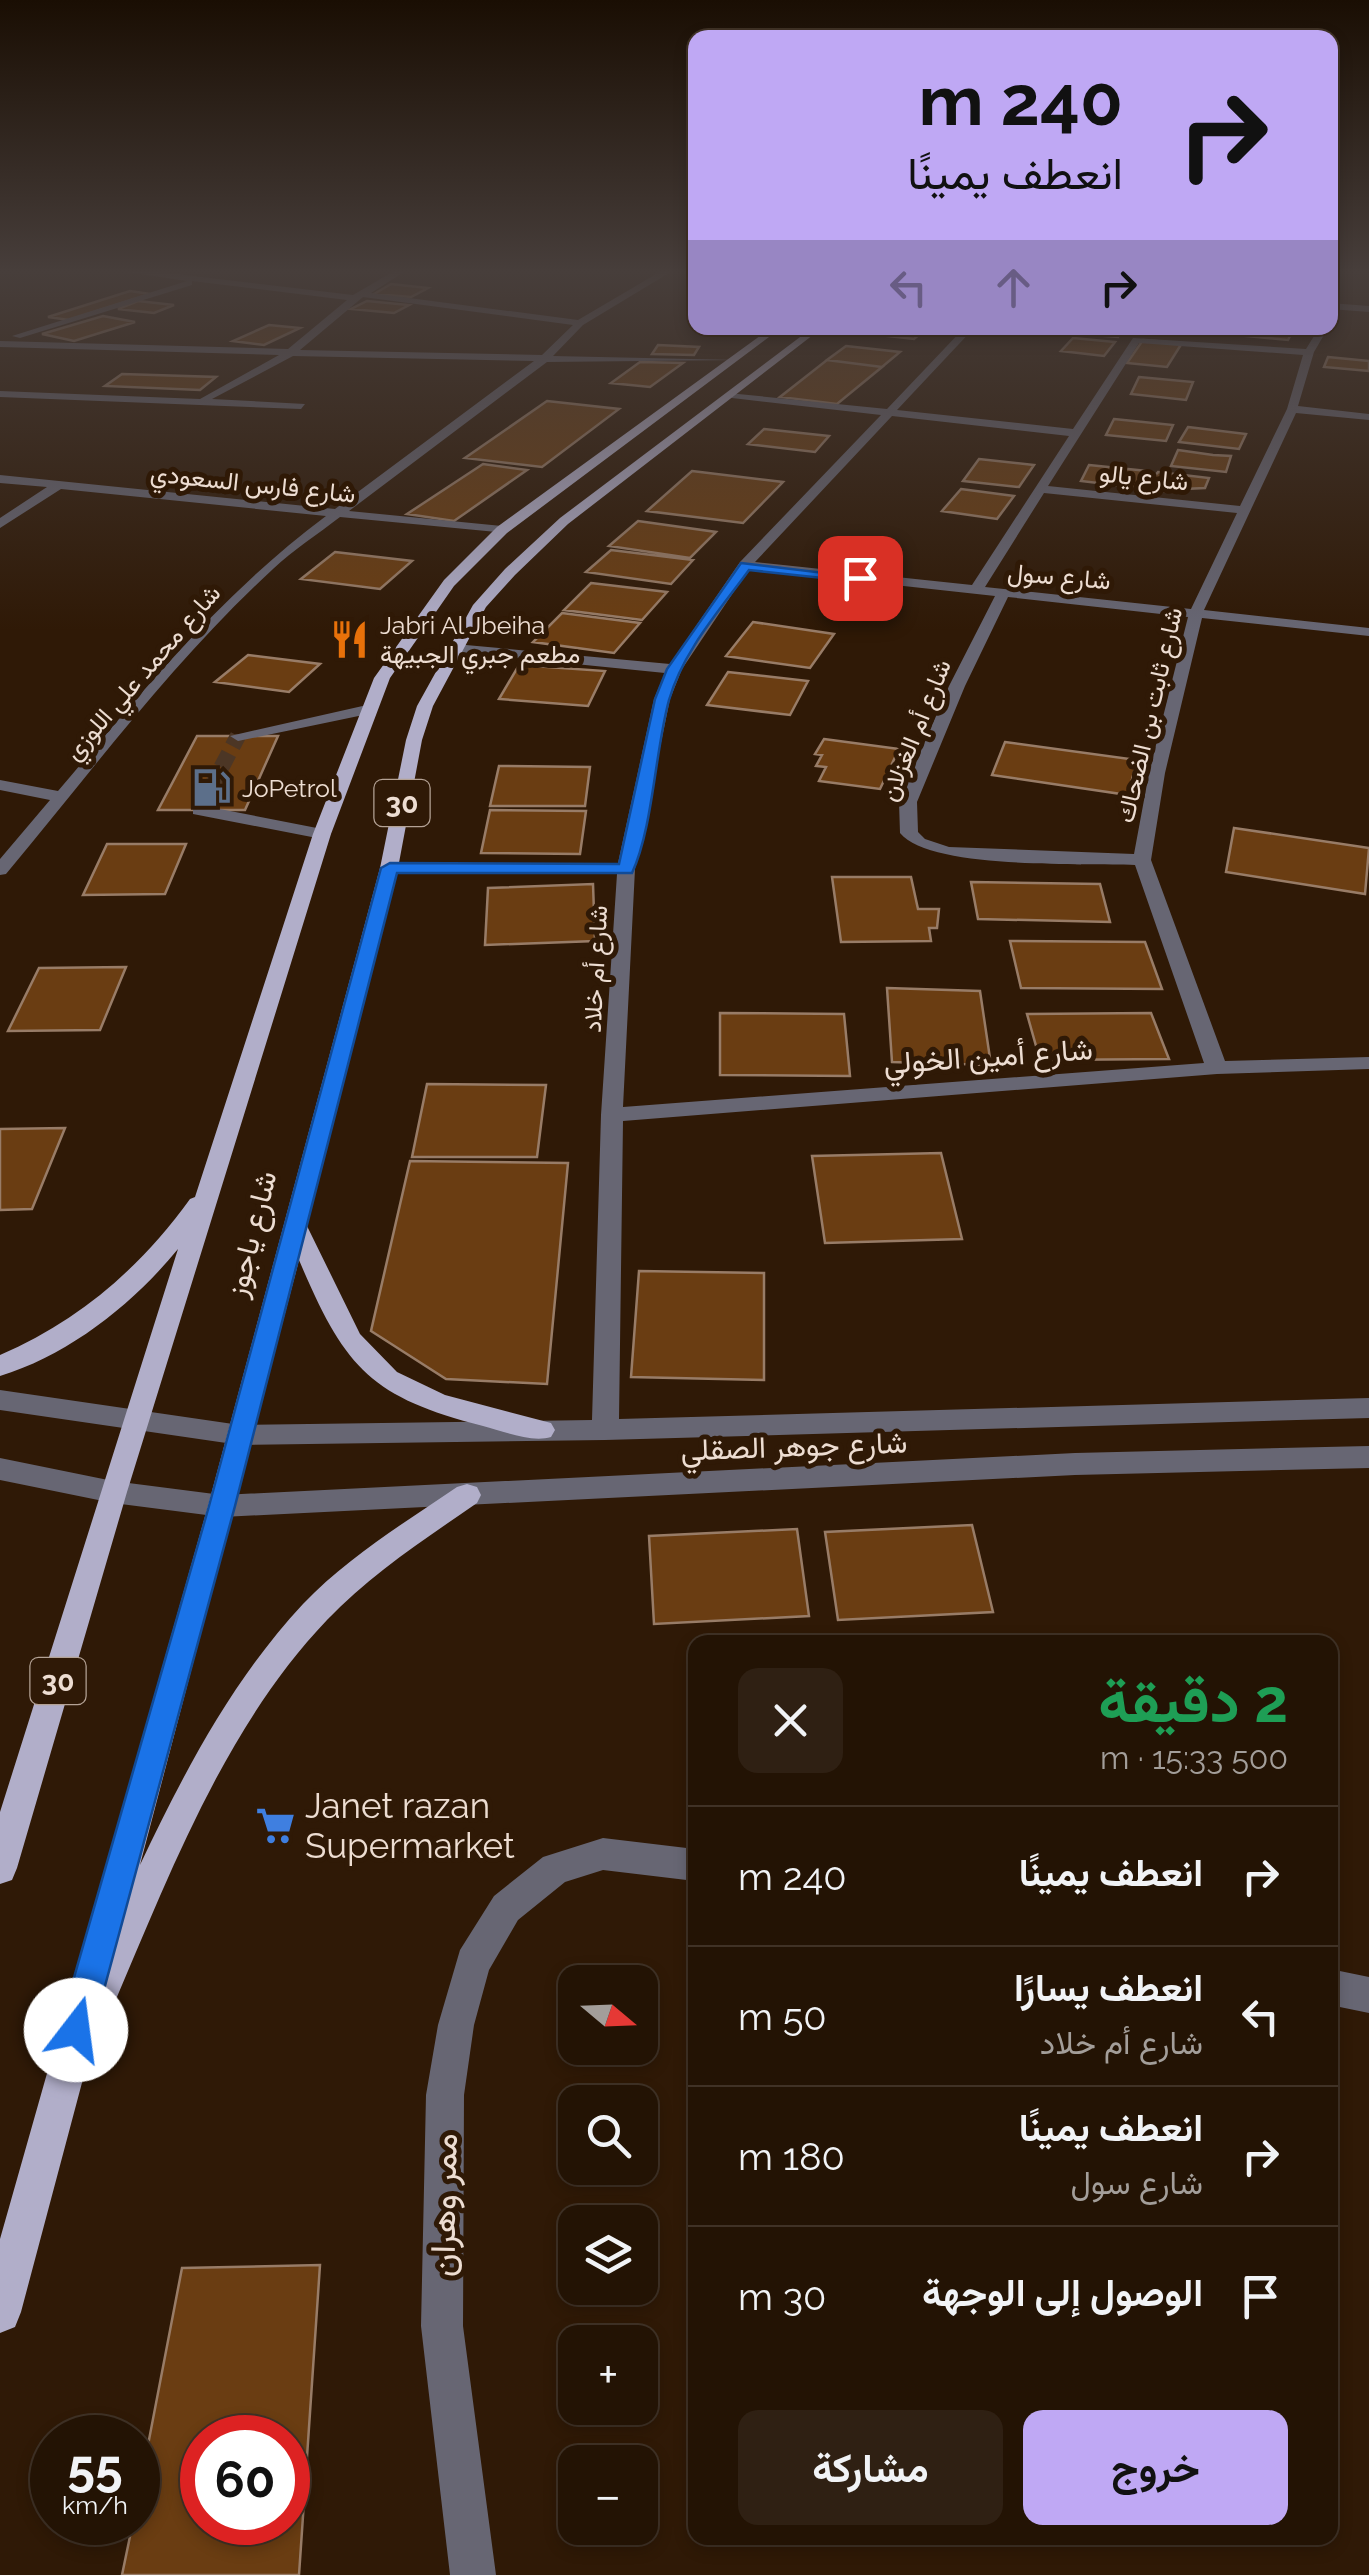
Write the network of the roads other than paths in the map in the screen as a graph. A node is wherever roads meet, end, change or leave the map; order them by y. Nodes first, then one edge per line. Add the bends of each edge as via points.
1 (226, 390) edge
2 (502, 390) edge
3 (693, 390) edge
4 (738, 390) edge
5 (910, 390) edge
6 (1104, 390) edge
7 (1298, 390) edge
8 (0, 394) edge
9 (732, 395) junction
10 (195, 401) junction
11 (301, 406) dead end
12 (1292, 409) junction
13 (888, 414) junction
14 (1369, 417) edge
15 (1076, 433) junction
16 (0, 479) edge
17 (59, 485) junction
18 (1041, 488) junction
19 (1243, 510) junction
20 (336, 514) junction
21 (0, 524) edge
22 (502, 530) junction
23 (746, 566) junction
24 (975, 591) junction
25 (1003, 594) junction
26 (1196, 612) junction
27 (1369, 632) edge
28 (455, 648) junction
29 (674, 669) junction
30 (367, 710) junction
31 (238, 736) dead end
32 (0, 784) edge
33 (64, 797) junction
34 (199, 810) dead end
35 (322, 834) junction
36 (1142, 860) junction
37 (390, 868) junction
38 (626, 869) junction
39 (0, 870) edge
40 (1369, 1064) edge
41 (1217, 1068) junction
42 (612, 1114) junction
43 (214, 1178) junction
44 (294, 1223) junction
45 (0, 1366) edge
46 (0, 1400) edge
47 (1369, 1408) edge
48 (136, 1420) junction
49 (541, 1430) junction
50 (605, 1430) junction
51 (240, 1434) junction
52 (1369, 1456) edge
53 (0, 1469) edge
54 (113, 1492) junction
55 (467, 1496) junction
56 (222, 1506) junction
57 (688, 1864) edge
58 (0, 1868) edge
59 (1338, 1989) edge
60 (1369, 1995) edge
61 (66, 2066) junction
62 (0, 2312) edge
63 (473, 2575) edge

1 - 10 street
2 - 20 street, شارع محمد علي اللوزي
3 - 22 main road, شارع ياجوز / 30
4 - 9 main road, شارع ياجوز / 30
5 - 13 street, شارع أم خلاد
6 - 15 street, شارع يالو
7 - 12 street, شارع ثابت بن الضحاك
8 - 10 street
9 - 13 street
9 - 28 main road, شارع ياجوز / 30 via 537,546 480,605
10 - 11 street
12 - 14 street
12 - 19 street, شارع ثابت بن الضحاك
13 - 15 street
13 - 23 street, شارع أم خلاد
15 - 18 street, شارع يالو
16 - 17 street, شارع فارس السعودي
17 - 20 street, شارع فارس السعودي
17 - 21 street
18 - 19 street, شارع يالو
18 - 24 street, شارع يالو
19 - 26 street, شارع ثابت بن الضحاك
20 - 22 street, شارع فارس السعودي
20 - 33 street, شارع محمد علي اللوزي via 209,624
22 - 30 main road, شارع ياجوز / 30 via 418,623
23 - 24 street, شارع سول
23 - 29 street, شارع أم خلاد
24 - 25 street, شارع سول
25 - 26 street, شارع سول
25 - 36 street, شارع أم الغزلان via 908,802 909,833 948,852
26 - 27 street, شارع سول
26 - 36 street, شارع ثابت بن الضحاك
28 - 29 street
28 - 37 main road, شارع ياجوز / 30 via 414,740
29 - 38 street, شارع أم خلاد via 646,763
30 - 31 street
30 - 35 main road, شارع ياجوز / 30
32 - 33 street
33 - 39 street, شارع محمد علي اللوزي
34 - 35 street
35 - 43 main road, شارع ياجوز / 30
36 - 41 street, شارع ثابت بن الضحاك
37 - 38 street
37 - 44 main road, شارع ياجوز / 30
38 - 42 street, شارع أم خلاد
40 - 41 street, شارع أمين الخولي
41 - 42 street, شارع أمين الخولي
42 - 50 street, شارع أم خلاد
43 - 45 main road via 185,1224 128,1287 72,1330
43 - 48 main road, شارع ياجوز / 30
44 - 49 main road via 351,1341 387,1379 450,1406
44 - 51 main road, شارع ياجوز / 30
46 - 48 street, شارع جوهر الصقلي
47 - 50 street, شارع جوهر الصقلي
48 - 51 street, شارع جوهر الصقلي
48 - 54 main road, شارع ياجوز / 30
49 - 50 street, شارع جوهر الصقلي
49 - 51 street, شارع جوهر الصقلي
51 - 56 main road, شارع ياجوز / 30
52 - 55 street, شارع جوهر الصقلي via 1075,1464
53 - 54 street, شارع جوهر الصقلي
54 - 56 street, شارع جوهر الصقلي
54 - 58 main road, شارع ياجوز / 30
55 - 56 street, شارع جوهر الصقلي
55 - 61 main road via 387,1550 316,1612 258,1683 174,1831
56 - 61 main road, شارع ياجوز / 30
57 - 63 street, ممر وهران via 604,1854 555,1869 506,1908 473,1963 445,2095 442,2326
59 - 60 street
61 - 62 main road, شارع ياجوز / 30

